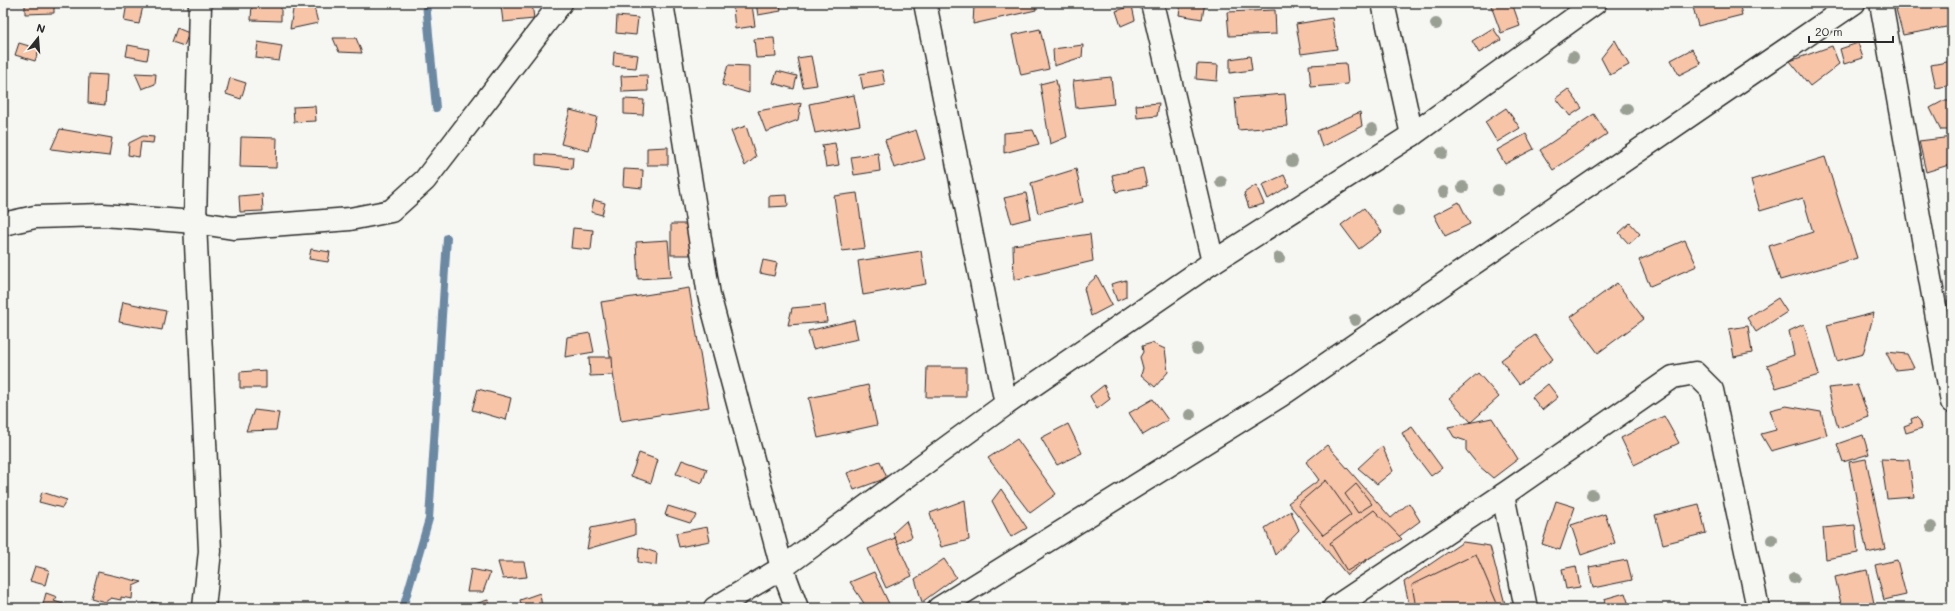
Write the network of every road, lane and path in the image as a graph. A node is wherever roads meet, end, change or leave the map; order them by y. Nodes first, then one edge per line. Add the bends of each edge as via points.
1 (200, 3) edge
2 (561, 3) edge
3 (662, 3) edge
4 (925, 3) edge
5 (1152, 3) edge
6 (1383, 3) edge
7 (1595, 3) edge
8 (1854, 3) edge
9 (1880, 3) edge
10 (1412, 135) junction
11 (196, 222) junction
12 (3, 224) edge
13 (1213, 262) junction
14 (1952, 402) edge
15 (1006, 404) junction
16 (1503, 495) junction
17 (782, 568) junction
18 (204, 608) edge
19 (715, 608) edge
20 (797, 608) edge
21 (939, 608) edge
22 (1334, 608) edge
23 (1526, 608) edge
24 (1758, 608) edge

1 - 11 street
2 - 11 street via 425,180 391,211 350,219 233,228
3 - 17 street via 710,295
4 - 15 street
5 - 13 street
6 - 10 street
7 - 10 street
8 - 21 street via 1280,396
9 - 14 street
10 - 13 street
11 - 12 street via 103,215 35,217
11 - 18 street via 210,551
13 - 15 street
15 - 17 street
16 - 22 street
16 - 23 street
16 - 24 street via 1673,376 1695,373 1712,390
17 - 19 street
17 - 20 street

